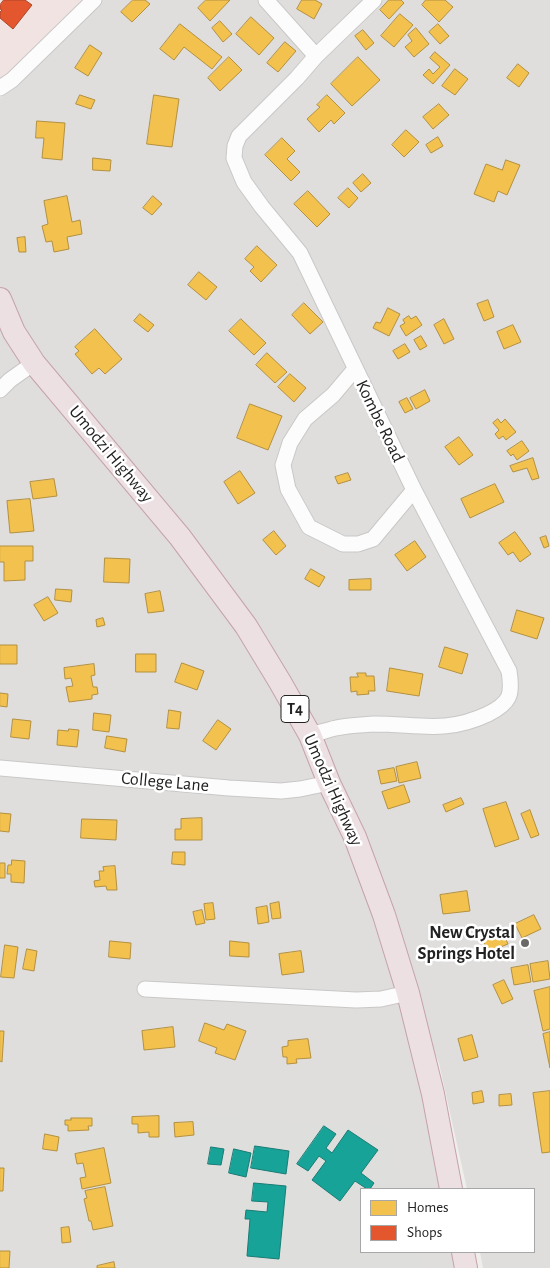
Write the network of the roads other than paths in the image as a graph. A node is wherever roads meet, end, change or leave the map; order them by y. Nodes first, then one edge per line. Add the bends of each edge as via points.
1 (94, 0) edge
2 (266, 0) edge
3 (374, 0) edge
4 (316, 56) junction
5 (0, 88) edge
6 (0, 299) edge
7 (34, 363) junction
8 (355, 370) junction
9 (0, 390) edge
10 (414, 490) junction
11 (310, 735) junction
12 (0, 768) edge
13 (329, 783) junction
14 (145, 989) dead end
15 (408, 993) junction
16 (451, 1188) edge
17 (463, 1253) edge
18 (466, 1268) edge

1 - 5 street
2 - 4 street
3 - 4 street, Kombe Road
4 - 8 street, Kombe Road via 239,136 234,158 244,182 300,253
6 - 7 highway, Umodzi Highway / T4 via 14,332
7 - 9 street
7 - 11 highway, Umodzi Highway / T4 via 180,537 246,626
8 - 10 street, Kombe Road
8 - 10 street via 305,419 290,442 283,465 288,489 309,526 343,544 373,539
10 - 11 street, Kombe Road via 509,671 512,686 508,699 498,709 457,725 375,724 338,727
11 - 13 highway, Umodzi Highway / T4
12 - 13 street, College Lane via 272,790
13 - 15 highway, Umodzi Highway / T4 via 355,837
14 - 15 street via 356,1000
15 - 16 highway, Umodzi Highway / T4
17 - 18 highway

